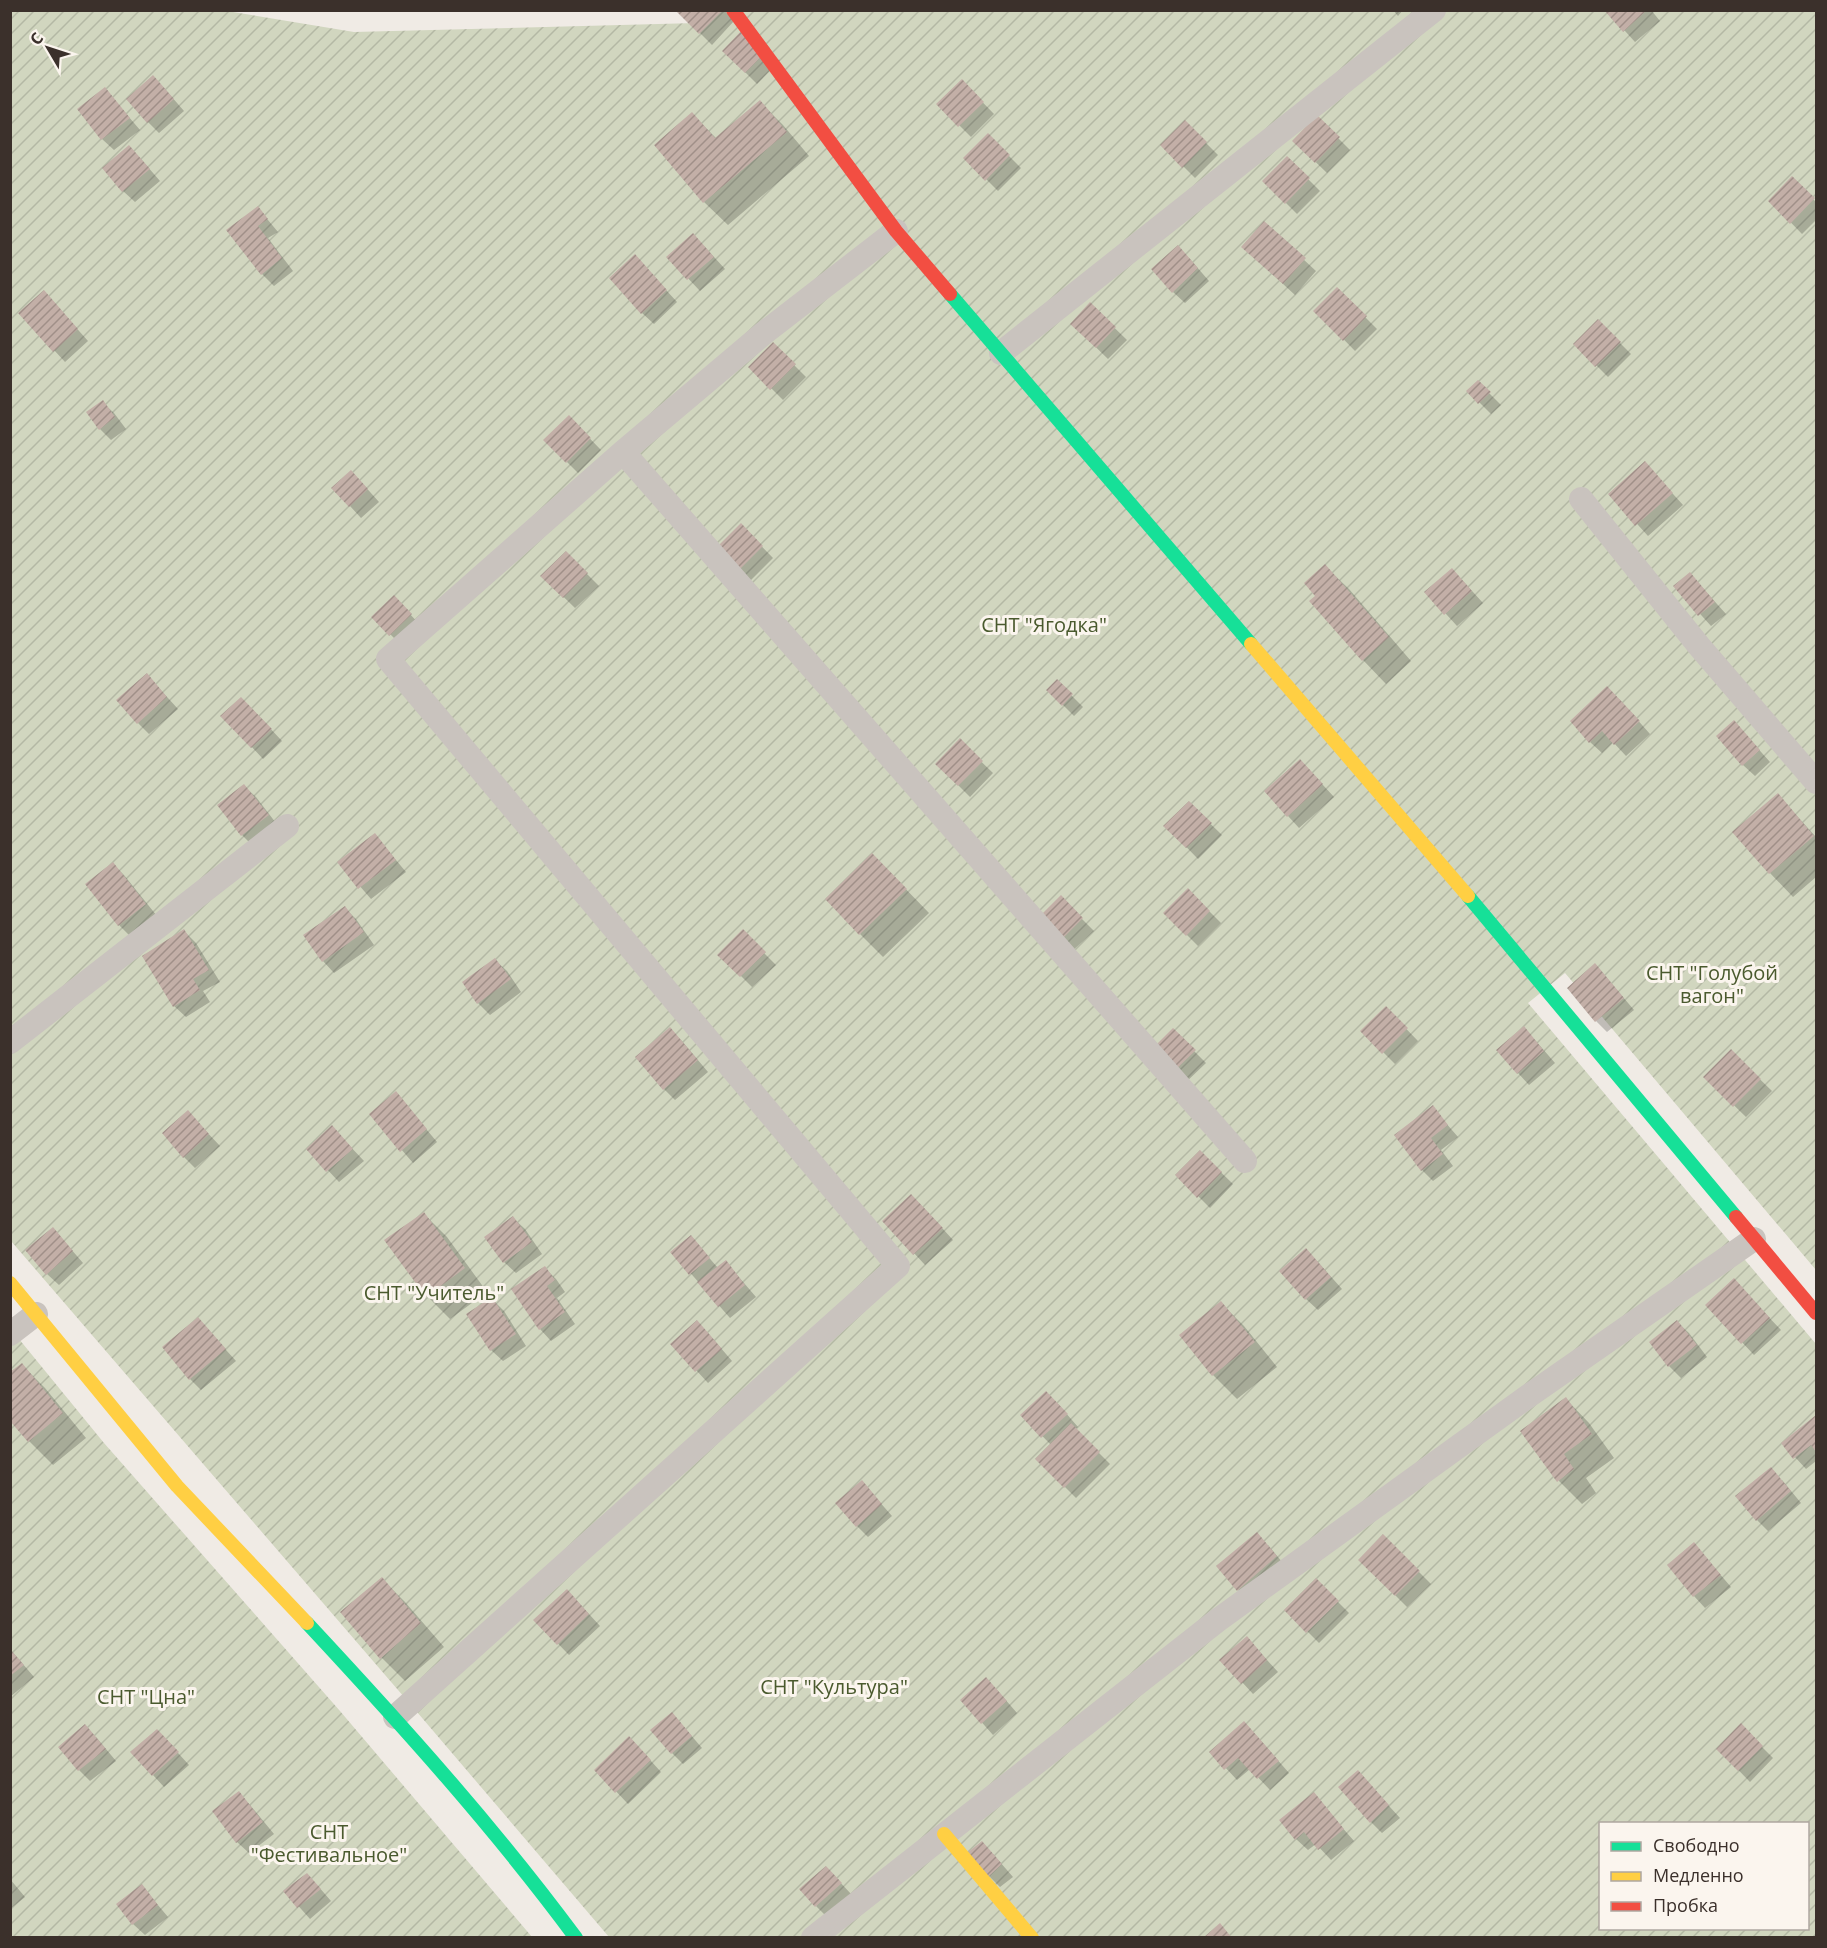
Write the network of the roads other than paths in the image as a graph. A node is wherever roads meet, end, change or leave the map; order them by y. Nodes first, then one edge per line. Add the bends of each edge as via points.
1 (733, 10) edge
2 (1434, 10) edge
3 (896, 231) junction
4 (1001, 353) junction
5 (623, 452) junction
6 (1581, 499) dead end
7 (1816, 782) edge
8 (287, 826) dead end
9 (10, 1042) edge
10 (1245, 1161) dead end
11 (1754, 1239) junction
12 (10, 1283) edge
13 (1816, 1313) edge
14 (36, 1314) junction
15 (10, 1335) edge
16 (395, 1717) junction
17 (944, 1834) junction
18 (576, 1938) edge
19 (813, 1938) edge
20 (1032, 1938) edge

1 - 3 street
2 - 4 lane
3 - 4 street
3 - 5 lane via 764,333
4 - 11 street via 1509,944
5 - 10 lane
5 - 16 lane via 388,659 898,1266
6 - 7 lane via 1699,646
8 - 9 lane
11 - 13 street
11 - 17 lane via 1218,1620
12 - 14 street
14 - 15 lane
14 - 16 street via 177,1486
16 - 18 street
17 - 19 lane
17 - 20 street

